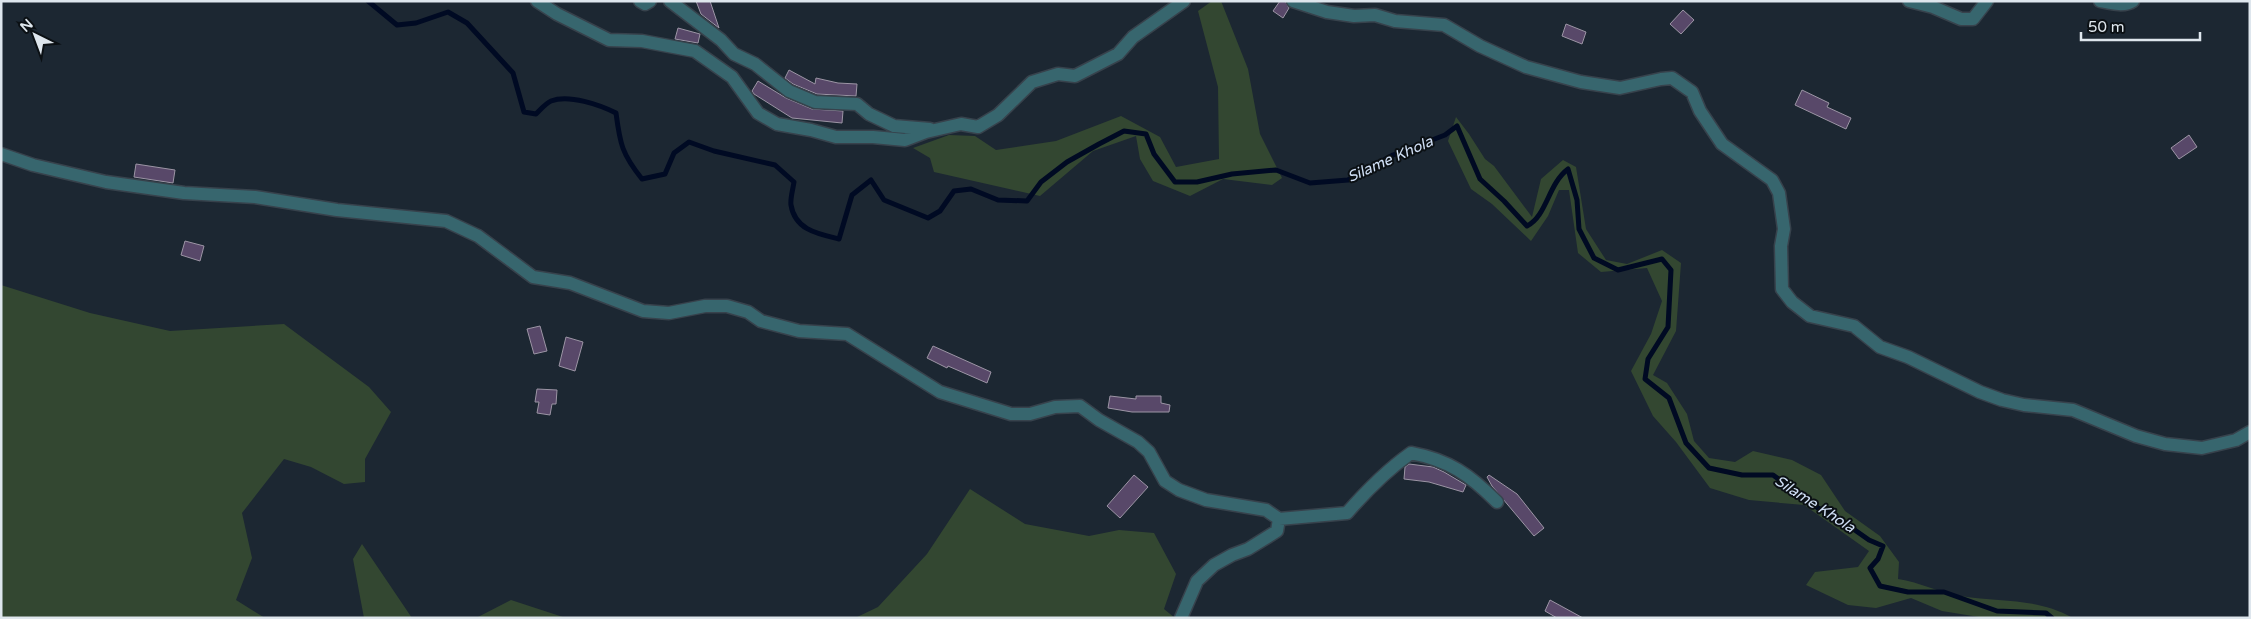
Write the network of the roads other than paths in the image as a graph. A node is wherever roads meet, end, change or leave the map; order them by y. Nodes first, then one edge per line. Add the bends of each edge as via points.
1 (538, 1) edge
2 (640, 1) edge
3 (650, 1) edge
4 (670, 1) edge
5 (1184, 1) edge
6 (1294, 1) edge
7 (1909, 1) edge
8 (1988, 1) edge
9 (2100, 1) edge
10 (2133, 1) edge
11 (934, 130) junction
12 (1, 154) edge
13 (2250, 432) edge
14 (1497, 502) dead end
15 (1278, 519) junction
16 (1181, 618) edge

1 - 11 street via 609,40 642,41 695,51 732,77 758,113 777,124 836,137 905,140
2 - 3 street via 645,4
4 - 11 street via 734,54 755,64 789,91 815,102 858,104 869,114 894,126
5 - 11 street via 1133,37 1118,54 1075,76 1058,74 1032,82 998,115 978,127 961,124
6 - 13 street via 1327,12 1354,16 1375,14 1403,22 1444,25 1526,67 1581,82 1620,88 1672,78 1692,92 1700,111 1722,144 1772,180 1779,193 1784,229 1782,289 1810,316 1854,326 1880,347 1987,395 2024,405 2073,410 2136,436 2165,444 2202,448 2236,440
7 - 8 street via 1933,6 1961,19 1973,19
9 - 10 street via 2111,4 2130,4
12 - 15 street via 33,165 116,184 184,193 255,197 345,212 446,221 478,236 533,277 570,283 643,311 669,313 705,306 727,306 748,312 761,321 799,331 847,334 940,392 1011,414 1080,406 1138,442 1149,452 1165,481 1179,490 1206,500 1266,510
14 - 15 street via 1460,470 1435,458 1411,453 1386,472 1348,513
15 - 16 street via 1277,531 1214,565 1197,580

